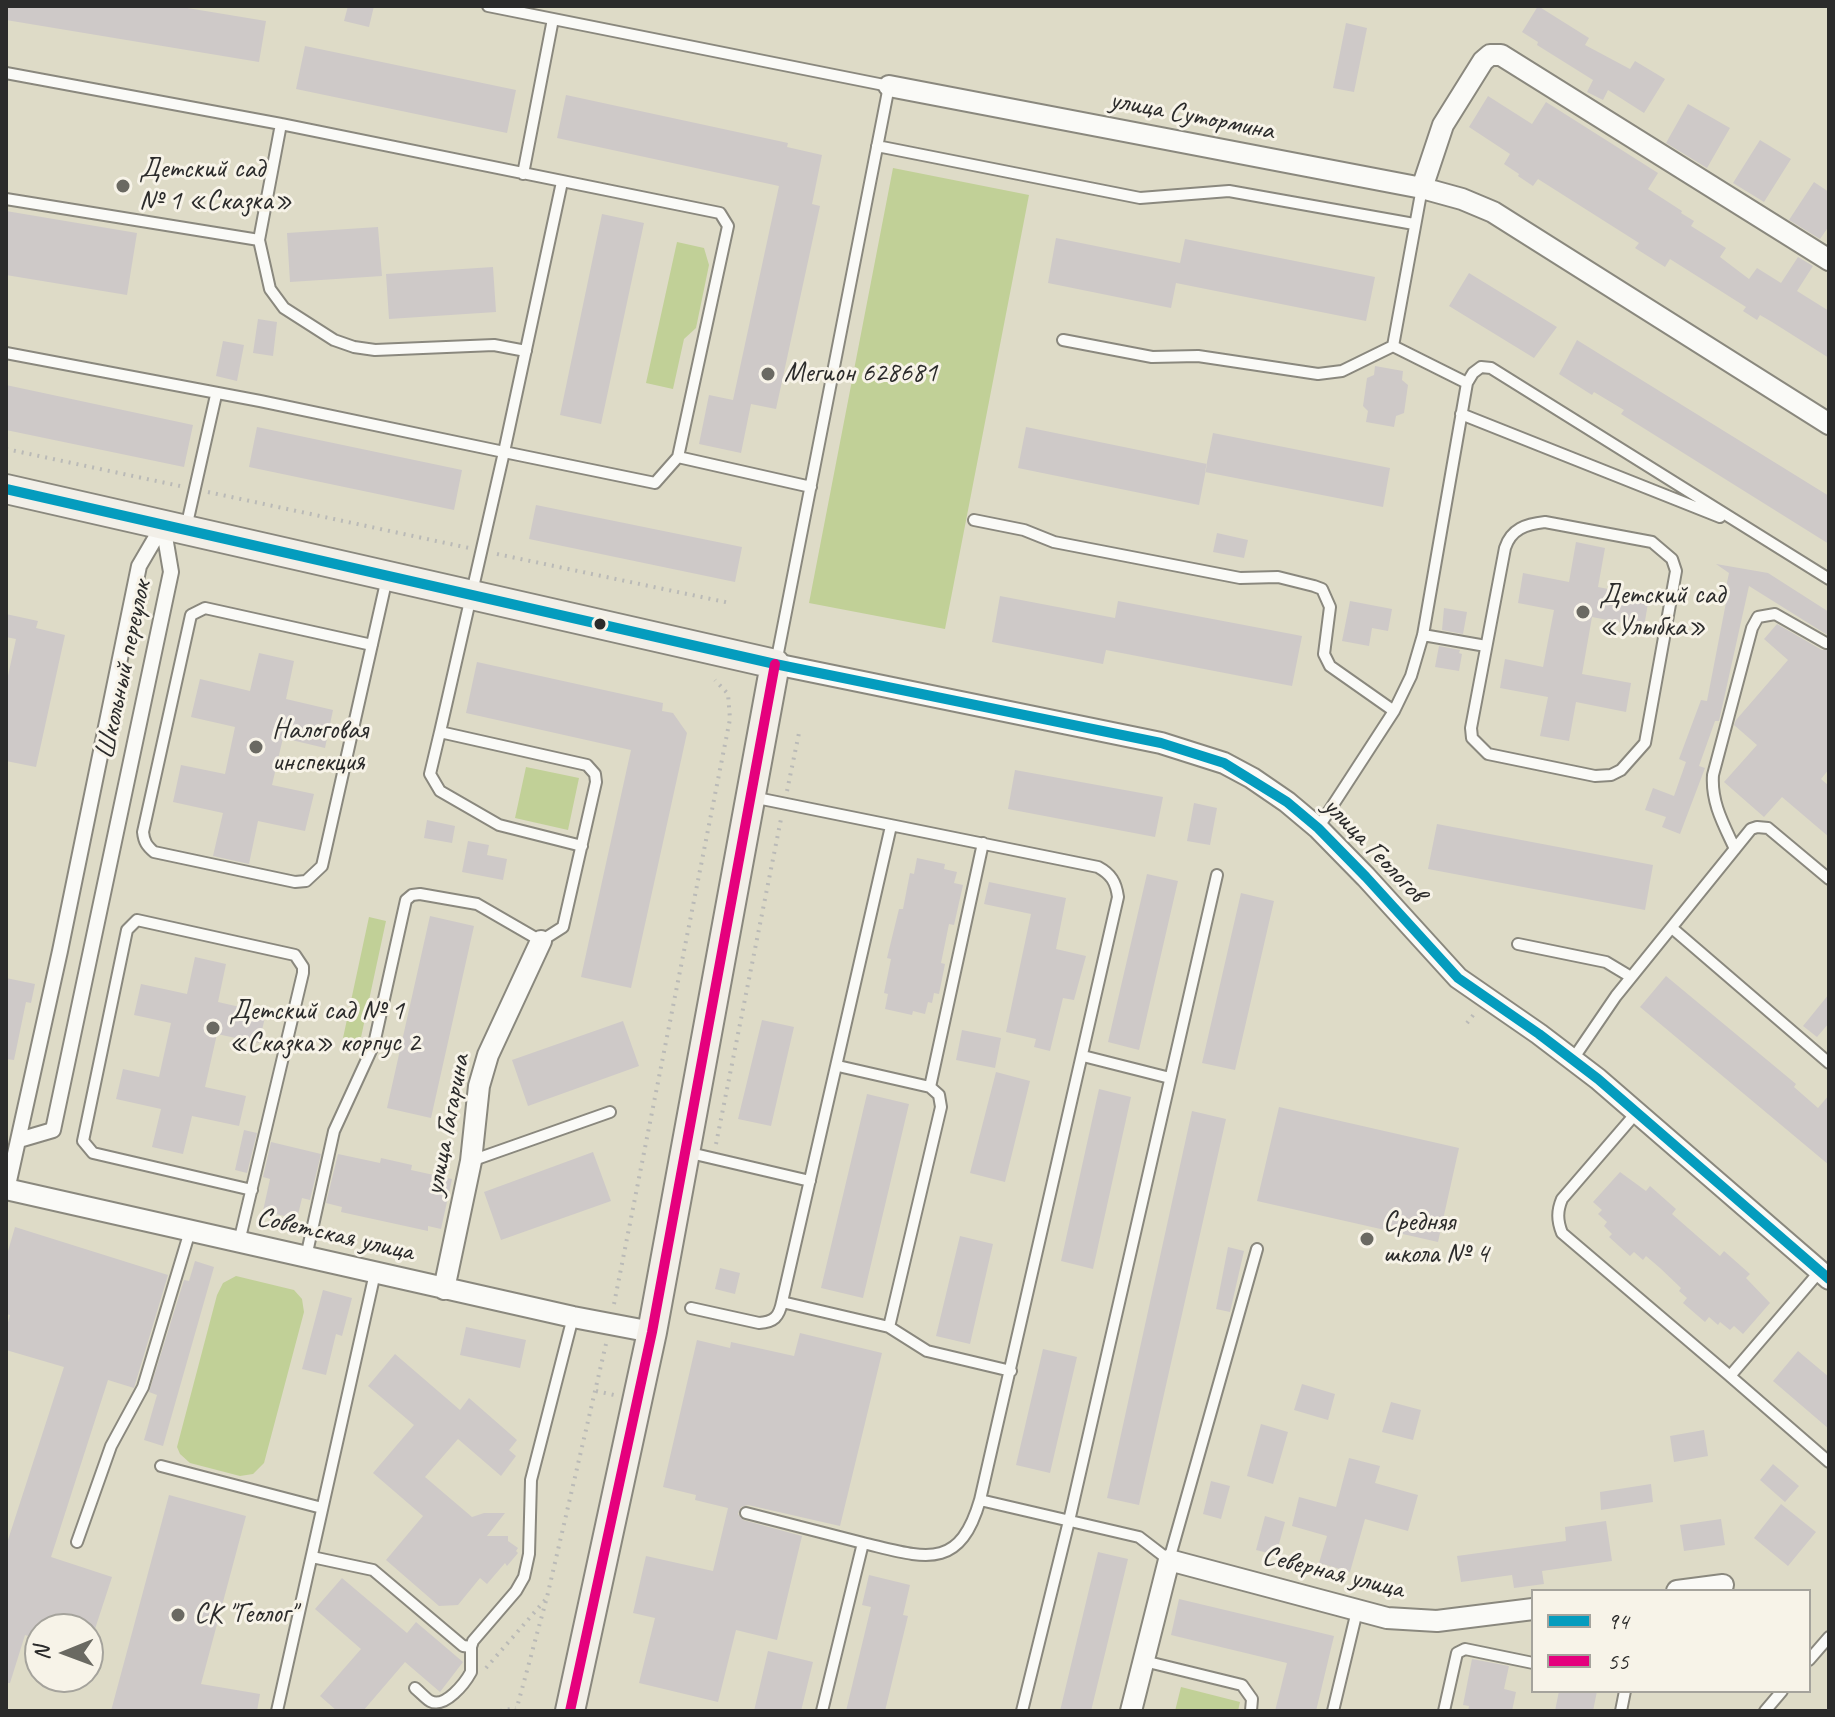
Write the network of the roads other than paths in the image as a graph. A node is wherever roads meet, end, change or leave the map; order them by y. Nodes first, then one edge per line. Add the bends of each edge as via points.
1 (488, 6) edge
2 (553, 19) junction
3 (6, 73) edge
4 (889, 86) junction
5 (281, 124) junction
6 (877, 146) junction
7 (523, 174) junction
8 (562, 182) junction
9 (1422, 188) junction
10 (6, 199) edge
11 (1414, 224) junction
12 (259, 240) junction
13 (1829, 260) edge
14 (1063, 340) dead end
15 (1393, 346) junction
16 (526, 351) junction
17 (6, 353) edge
18 (1467, 383) junction
19 (216, 395) junction
20 (1461, 414) junction
21 (1829, 424) edge
22 (504, 452) junction
23 (678, 457) junction
24 (811, 487) junction
25 (6, 489) edge
26 (974, 520) dead end
27 (1746, 527) junction
28 (174, 528) junction
29 (388, 576) junction
30 (1829, 579) edge
31 (471, 595) junction
32 (1423, 635) junction
33 (1826, 643) dead end
34 (372, 645) junction
35 (1486, 646) junction
36 (775, 664) junction
37 (1394, 711) junction
38 (440, 732) junction
39 (750, 796) junction
40 (891, 826) junction
41 (1318, 828) junction
42 (983, 843) junction
43 (582, 846) junction
44 (1735, 849) junction
45 (1217, 875) dead end
46 (1829, 879) edge
47 (1672, 928) junction
48 (541, 941) junction
49 (1518, 944) dead end
50 (1631, 977) junction
51 (1083, 1056) junction
52 (1573, 1059) junction
53 (1829, 1063) edge
54 (838, 1066) junction
55 (1170, 1078) junction
56 (930, 1087) junction
57 (610, 1112) dead end
58 (1637, 1112) junction
59 (19, 1140) junction
60 (685, 1151) junction
61 (471, 1161) junction
62 (810, 1181) junction
63 (6, 1190) edge
64 (252, 1190) junction
65 (190, 1231) junction
66 (239, 1242) junction
67 (1257, 1249) dead end
68 (306, 1257) junction
69 (375, 1273) junction
70 (1824, 1275) edge
71 (444, 1289) junction
72 (782, 1302) junction
73 (691, 1308) dead end
74 (573, 1317) junction
75 (889, 1327) junction
76 (652, 1332) junction
77 (1011, 1371) junction
78 (1730, 1376) junction
79 (1829, 1462) edge
80 (161, 1466) dead end
81 (980, 1500) junction
82 (322, 1508) junction
83 (746, 1513) dead end
84 (1069, 1521) junction
85 (77, 1542) dead end
86 (863, 1543) junction
87 (312, 1557) junction
88 (1169, 1560) junction
89 (1723, 1585) dead end
90 (1692, 1589) edge
91 (1531, 1609) edge
92 (1357, 1611) junction
93 (1829, 1637) edge
94 (471, 1647) junction
95 (1811, 1658) edge
96 (1144, 1661) junction
97 (1531, 1663) edge
98 (415, 1688) dead end
99 (1780, 1693) edge
100 (277, 1711) edge
101 (570, 1711) edge
102 (822, 1711) edge
103 (1022, 1711) edge
104 (1131, 1711) edge
105 (1251, 1711) edge
106 (1333, 1711) edge
107 (1444, 1711) edge
108 (1765, 1711) edge

1 - 2 lane, улица Сутормина
2 - 4 lane, улица Сутормина
2 - 7 lane
3 - 5 lane
4 - 6 lane
4 - 9 street, улица Сутормина
5 - 7 lane
5 - 12 lane
6 - 11 lane via 1140,198 1229,191
6 - 24 lane
7 - 8 lane
8 - 16 lane
8 - 23 lane via 720,213 728,226
9 - 11 lane
9 - 13 street via 1443,125 1483,61 1501,55
9 - 21 street, улица Сутормина via 1493,212
10 - 12 lane
11 - 15 lane
12 - 16 lane via 276,300 334,340 375,350 494,345
14 - 15 lane via 1152,357 1198,356 1318,374 1342,371
15 - 18 lane
16 - 22 lane
17 - 19 lane
18 - 20 lane
18 - 27 lane via 1481,367 1491,368
19 - 22 lane
19 - 28 lane via 195,489
20 - 27 lane
20 - 32 lane
22 - 23 lane via 655,483
22 - 31 lane
23 - 24 lane
24 - 36 lane
25 - 28 main road
26 - 37 lane via 1054,542 1240,578 1278,577 1322,589 1330,607 1324,654 1330,666
27 - 30 lane
28 - 29 main road
28 - 59 street, Школьный переулок via 139,566
28 - 59 street, Школьный переулок via 171,572 53,1130
29 - 31 main road
29 - 34 lane
31 - 36 main road
31 - 38 lane
32 - 35 lane
32 - 37 lane
33 - 44 lane via 1775,614 1758,617 1752,628 1713,775 1713,801
34 - 34 lane via 205,608 191,615 143,832 148,847 284,880 306,881 315,875 322,866
35 - 35 lane via 1507,540 1527,524 1545,522 1652,542 1672,559 1676,571 1648,730 1640,750 1611,775 1483,751 1471,728
36 - 39 main road
36 - 41 street, улица Геологов via 1195,752 1252,778
37 - 41 lane
38 - 43 lane via 430,774 440,791 510,830
38 - 43 lane, улица Гагарина via 592,768 596,782
39 - 40 lane
39 - 60 main road
40 - 42 lane
40 - 54 lane
41 - 52 street, улица Геологов via 1458,978
42 - 51 lane via 1098,867 1116,884 1118,897
42 - 56 lane
43 - 48 lane, улица Гагарина via 563,927
44 - 46 lane via 1751,829 1768,828
44 - 47 lane
45 - 55 lane
47 - 50 lane
47 - 53 lane
48 - 61 street, улица Гагарина via 488,1055
48 - 68 lane via 477,904 420,894 406,900 374,1044 334,1131
49 - 50 lane via 1606,962
50 - 52 lane
51 - 55 lane
51 - 77 lane
52 - 58 street, улица Геологов
54 - 56 lane
54 - 62 lane
55 - 84 lane
56 - 75 lane via 939,1095 941,1107
57 - 61 lane
58 - 70 street, улица Геологов
58 - 78 lane via 1562,1199 1558,1222 1562,1233
59 - 63 street, Школьный переулок
60 - 62 lane
60 - 76 main road
61 - 71 street, улица Гагарина
62 - 72 lane
63 - 65 street, Советская улица
64 - 64 lane via 303,967 295,955 137,920 127,930 83,1141 93,1153
64 - 66 lane
65 - 66 street, Советская улица
65 - 85 lane via 143,1387 107,1454
66 - 68 street, Советская улица
67 - 88 lane
68 - 69 street, Советская улица
69 - 71 street, Советская улица
69 - 82 lane
70 - 78 lane
71 - 74 street, Советская улица
72 - 73 lane via 779,1314 759,1323
72 - 75 lane
74 - 76 street, Советская улица
74 - 94 lane via 531,1480 524,1577
75 - 77 lane via 927,1351
76 - 101 main road
77 - 81 lane
78 - 79 lane
80 - 82 lane
81 - 84 lane
81 - 86 lane via 965,1537 943,1553 921,1556
82 - 87 lane
83 - 86 lane
84 - 88 lane via 1139,1537
84 - 103 lane
86 - 102 lane
87 - 94 lane via 373,1570 463,1646
87 - 100 lane
88 - 92 street, Северная улица
88 - 96 street
89 - 90 street
91 - 92 street, Северная улица via 1437,1621
92 - 106 lane
93 - 95 lane
94 - 98 lane via 471,1672 447,1699 431,1702
96 - 104 street
96 - 105 lane via 1242,1685 1252,1699
97 - 107 lane via 1460,1650
99 - 108 lane

